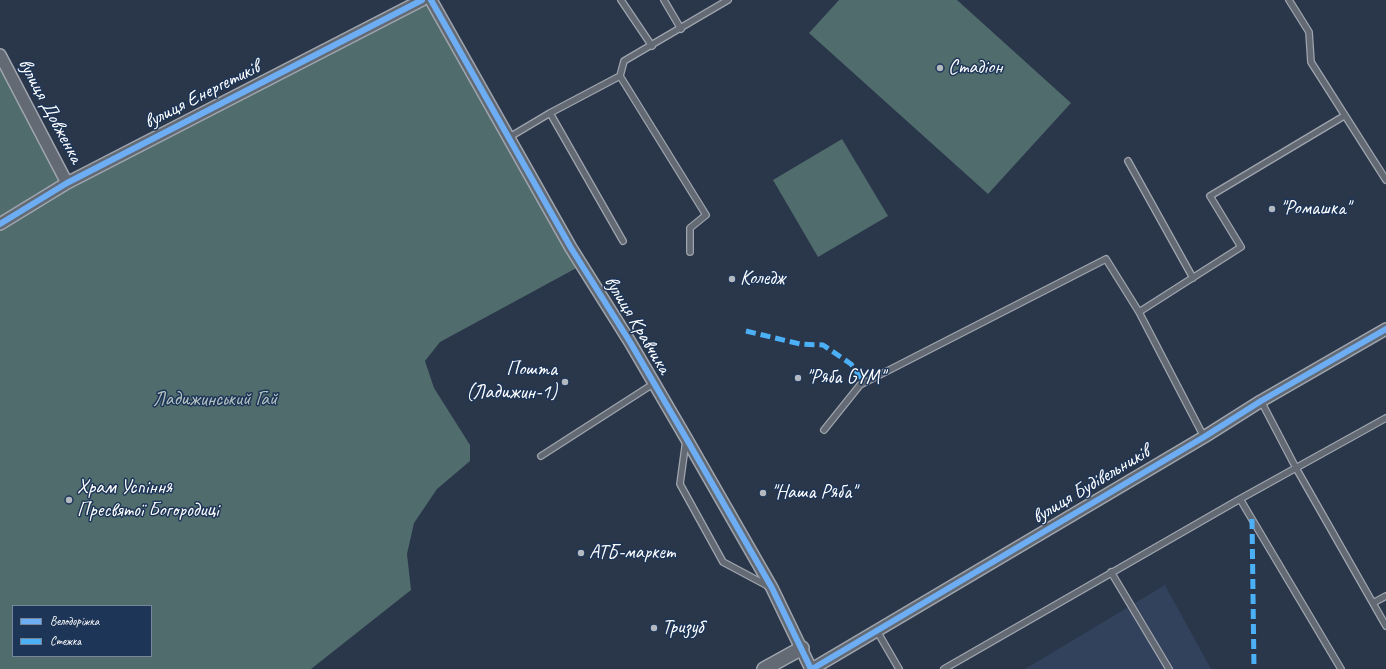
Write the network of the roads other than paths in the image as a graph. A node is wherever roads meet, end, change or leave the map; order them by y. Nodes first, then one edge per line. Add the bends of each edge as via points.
1 (422, 0) edge
2 (431, 0) edge
3 (621, 0) edge
4 (664, 0) edge
5 (728, 0) edge
6 (1289, 0) edge
7 (681, 28) junction
8 (652, 46) junction
9 (0, 55) edge
10 (620, 76) junction
11 (550, 113) junction
12 (1344, 116) junction
13 (508, 138) junction
14 (1128, 162) dead end
15 (1386, 180) edge
16 (67, 183) junction
17 (0, 224) edge
18 (623, 241) dead end
19 (690, 252) dead end
20 (1193, 278) junction
21 (1139, 312) junction
22 (1386, 329) edge
23 (653, 384) junction
24 (1261, 401) junction
25 (1386, 418) edge
26 (824, 430) dead end
27 (1204, 437) junction
28 (686, 438) junction
29 (541, 456) dead end
30 (1296, 468) junction
31 (1240, 499) junction
32 (1111, 572) junction
33 (772, 588) junction
34 (1386, 596) edge
35 (1373, 603) junction
36 (1386, 626) edge
37 (877, 631) junction
38 (802, 648) junction
39 (764, 669) edge
40 (812, 669) edge
41 (900, 669) edge
42 (944, 669) edge
43 (1169, 669) edge
44 (1342, 669) edge

1 - 16 street, вулиця Енергетиків
2 - 13 street, вулиця Кравчика
3 - 8 lane
4 - 7 lane
5 - 7 lane
6 - 12 lane via 1309,32 1311,62
7 - 8 lane
8 - 10 lane via 624,61
9 - 16 street, вулиця Довженка
10 - 11 lane
10 - 19 lane via 706,215 690,228
11 - 13 lane
11 - 18 lane
12 - 15 lane
12 - 20 lane via 1210,196 1241,247
13 - 23 street, вулиця Кравчика
14 - 20 lane
16 - 17 street, вулиця Енергетиків
20 - 21 lane
21 - 26 lane via 1106,259 860,385
21 - 27 lane
22 - 24 street, вулиця Будівельників
23 - 28 street, вулиця Кравчика
23 - 29 lane
24 - 27 street, вулиця Будівельників
24 - 30 lane
25 - 30 lane
27 - 37 street, вулиця Будівельників
28 - 33 street, вулиця Кравчика
28 - 33 lane via 680,484 723,562
30 - 31 lane
30 - 35 lane
31 - 32 lane
31 - 44 lane
32 - 42 lane
32 - 43 lane
33 - 38 street, вулиця Кравчика
34 - 35 lane
35 - 36 lane
37 - 40 street, вулиця Будівельників
37 - 41 lane
38 - 39 street
38 - 40 street, вулиця Кравчика

